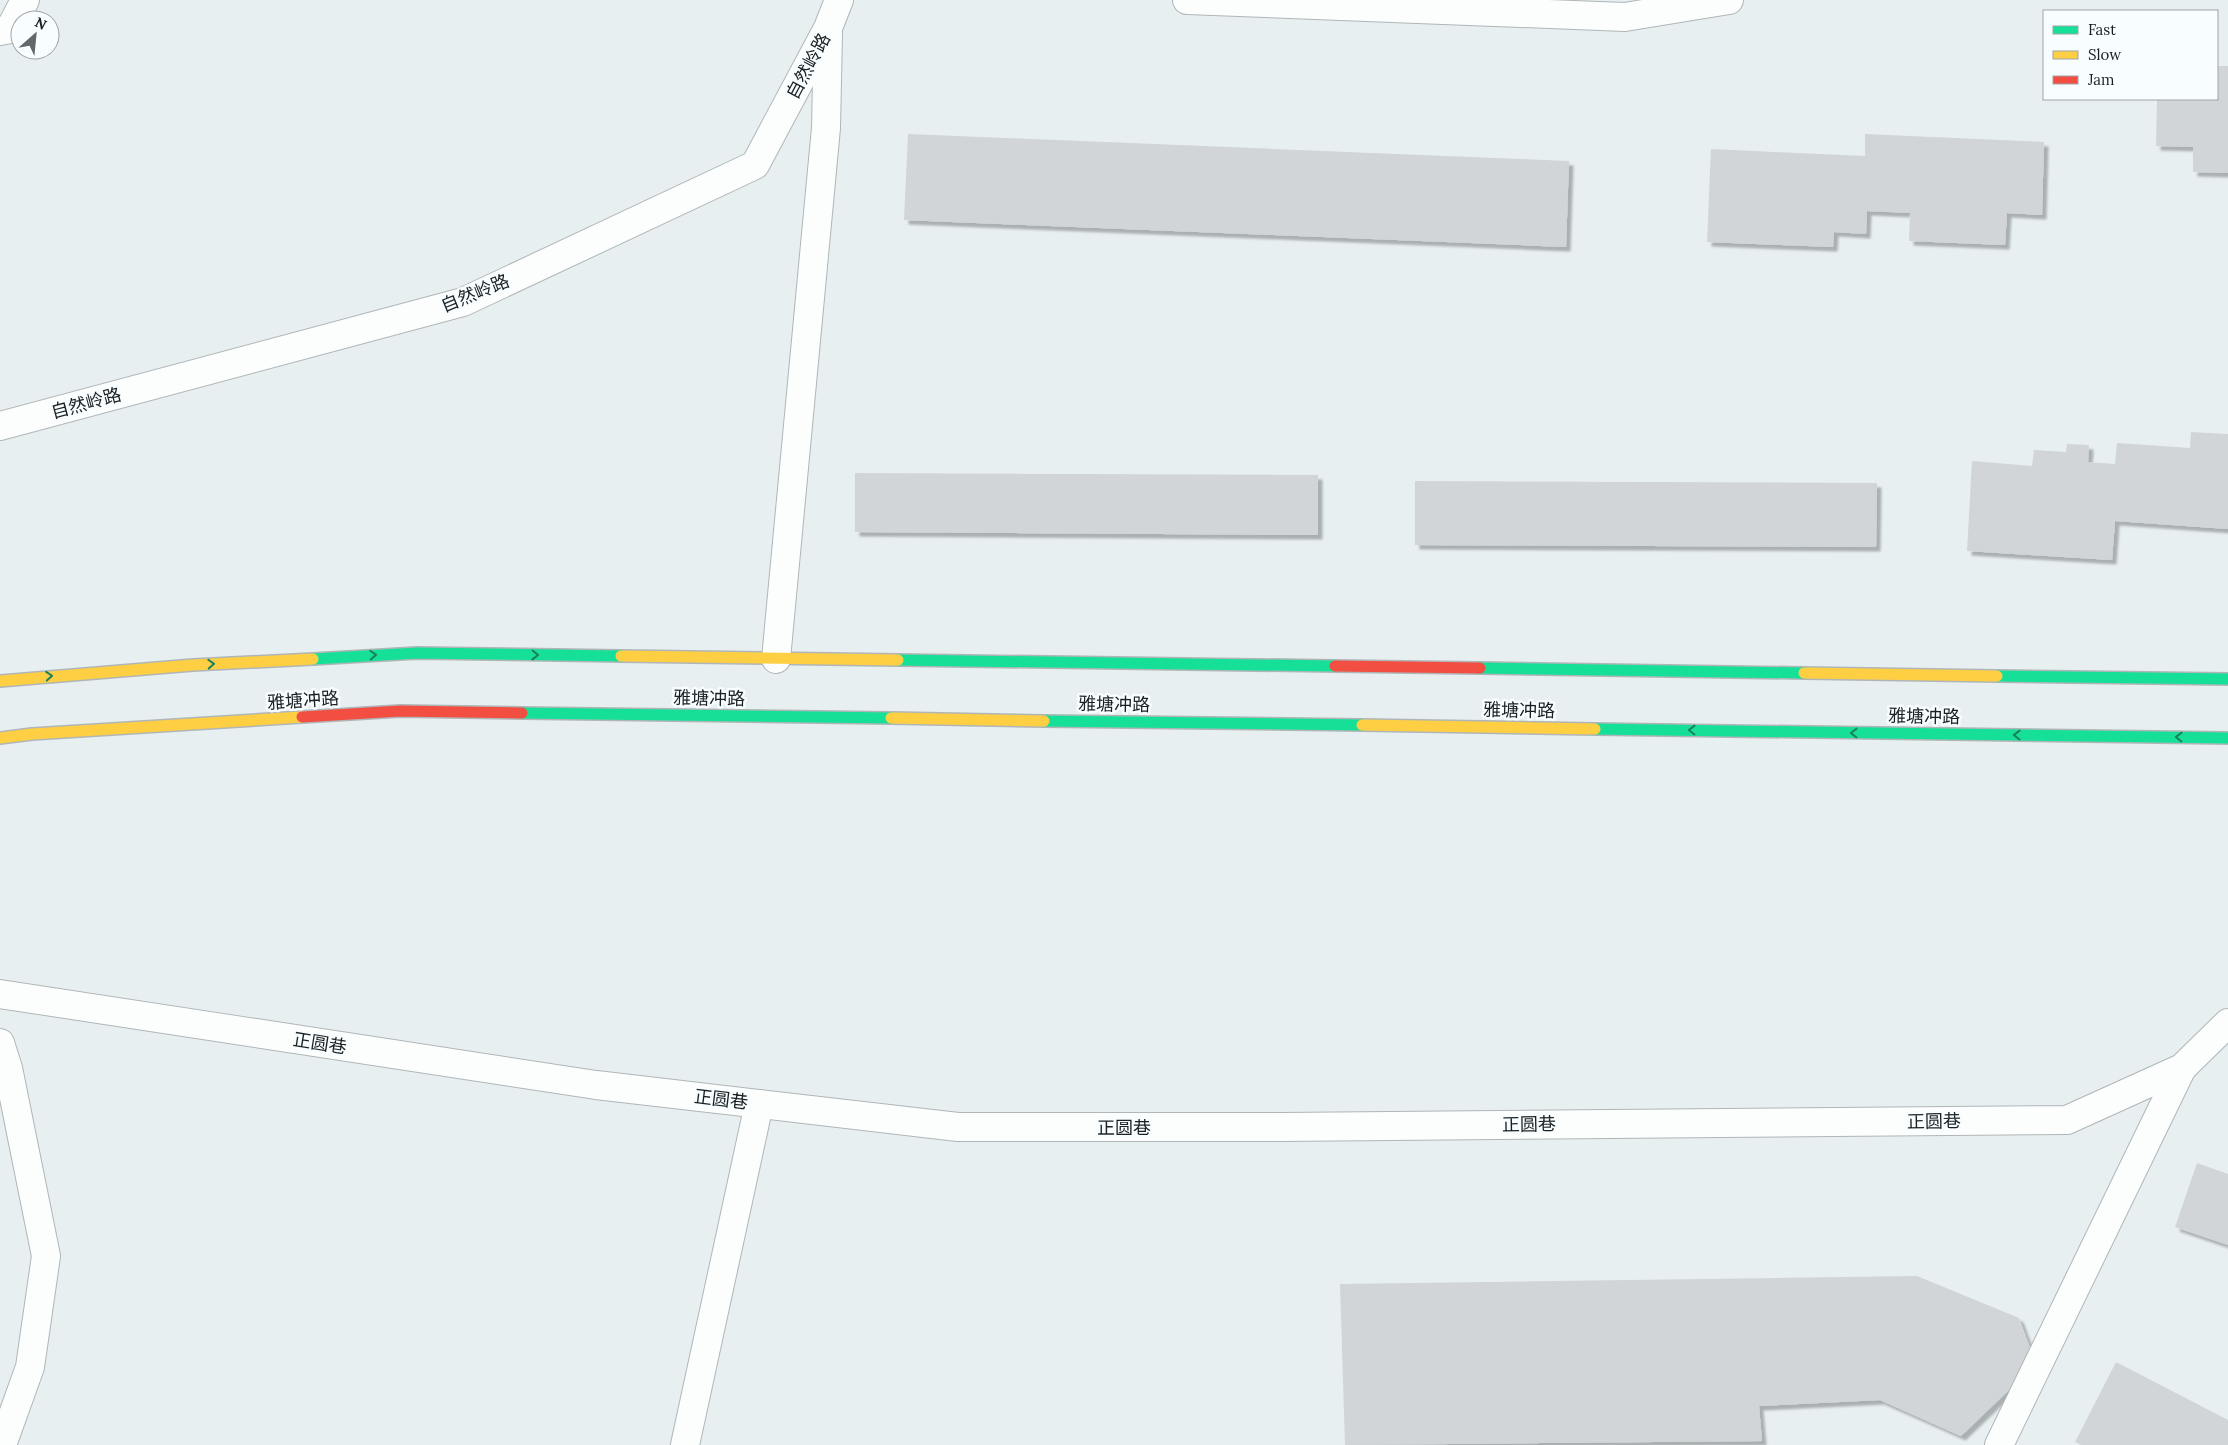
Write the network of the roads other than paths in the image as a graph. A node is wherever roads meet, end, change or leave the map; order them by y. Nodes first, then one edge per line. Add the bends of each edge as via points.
1 (25, 0) edge
2 (839, 0) edge
3 (1187, 0) edge
4 (1729, 0) edge
5 (828, 28) junction
6 (0, 31) edge
7 (0, 426) edge
8 (776, 659) junction
9 (2228, 679) edge
10 (0, 681) edge
11 (0, 738) edge
12 (2228, 738) edge
13 (0, 994) edge
14 (2228, 1023) edge
15 (0, 1042) edge
16 (2182, 1068) junction
17 (4, 1070) edge
18 (759, 1104) junction
19 (2, 1445) edge
20 (685, 1445) edge
21 (1999, 1445) edge

1 - 6 street via 10,29
2 - 5 street, 自然岭路
3 - 4 street via 1625,17
5 - 7 street, 自然岭路 via 755,165 463,302
5 - 8 street via 826,128
8 - 9 street
10 -> 8 street via 193,665 416,653
12 -> 11 street, 雅塘冲路 via 400,711
13 - 18 street, 正圆巷 via 596,1085
14 - 16 street, 正圆巷
15 - 17 street
16 - 18 street, 正圆巷 via 2067,1120 958,1127
16 - 21 street
17 - 19 street via 46,1256 30,1367
18 - 20 street

